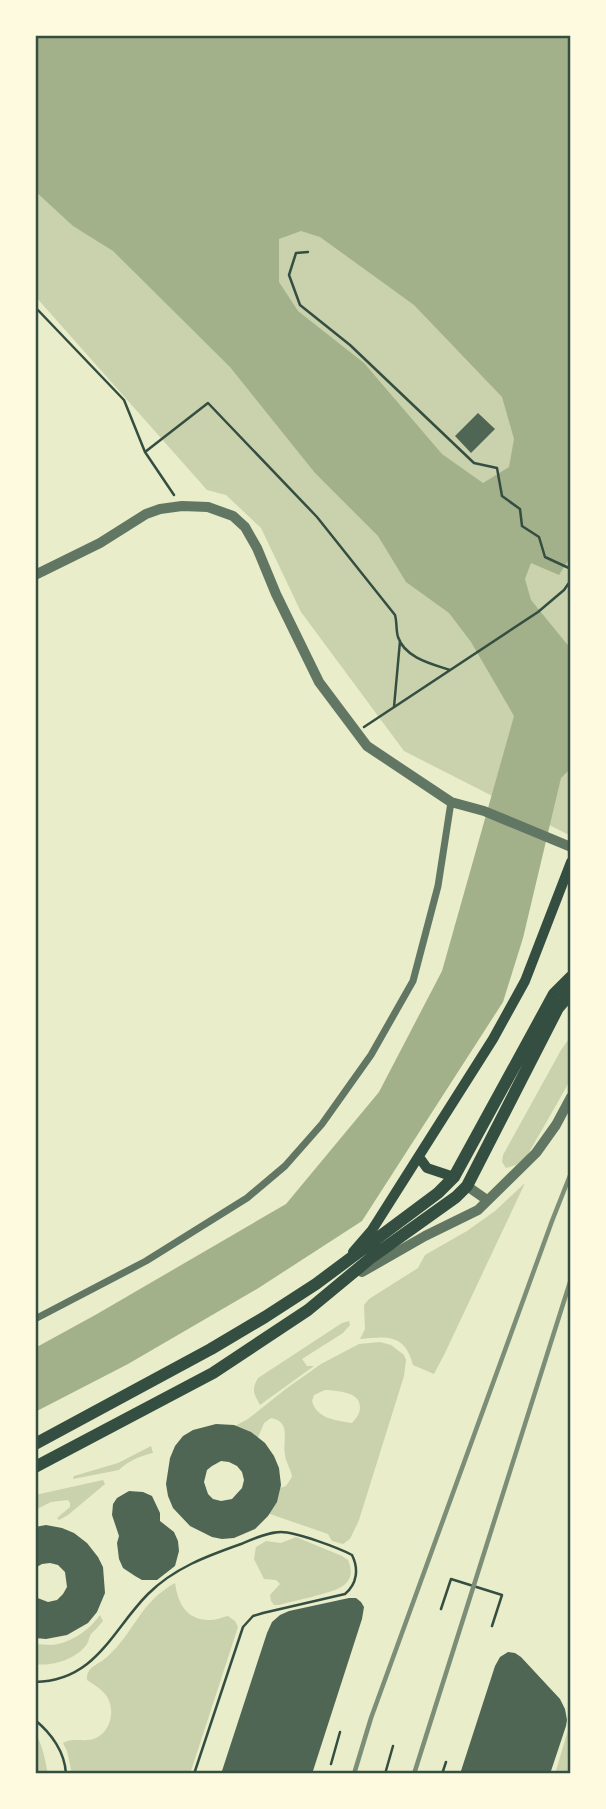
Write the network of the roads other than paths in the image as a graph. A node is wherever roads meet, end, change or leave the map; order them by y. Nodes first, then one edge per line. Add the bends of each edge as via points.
1 (35, 575) edge
2 (451, 802) junction
3 (571, 847) edge
4 (571, 862) edge
5 (571, 977) edge
6 (571, 993) edge
7 (571, 1097) edge
8 (419, 1157) junction
9 (454, 1177) junction
10 (469, 1180) junction
11 (487, 1200) junction
12 (344, 1264) junction
13 (308, 1310) junction
14 (35, 1318) edge
15 (35, 1444) edge
16 (35, 1467) edge

1 - 2 street via 160,509 208,507 233,516 257,548 319,682 356,732 367,746
2 - 3 street
2 - 14 street via 438,886 412,981 371,1055 322,1124 285,1166 247,1198 146,1261
4 - 8 main road via 525,982
5 - 9 main road via 554,994
6 - 10 main road via 558,1008
7 - 11 street via 536,1153
8 - 9 main road via 427,1168
8 - 12 main road
9 - 12 main road
10 - 11 street
10 - 13 main road via 456,1197
11 - 13 street via 478,1210 370,1266
12 - 15 main road via 211,1349
13 - 16 main road via 213,1373

